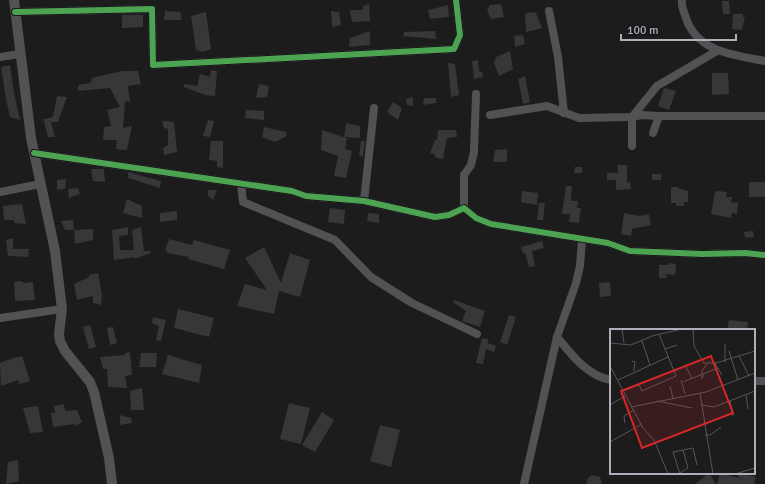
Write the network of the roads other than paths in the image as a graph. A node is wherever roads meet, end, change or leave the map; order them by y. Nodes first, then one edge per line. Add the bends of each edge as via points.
1 (14, 0) edge
2 (456, 0) edge
3 (682, 0) edge
4 (549, 11) dead end
5 (15, 12) junction
6 (717, 51) junction
7 (20, 54) junction
8 (0, 57) edge
9 (765, 61) edge
10 (476, 94) dead end
11 (374, 108) dead end
12 (564, 113) junction
13 (490, 116) dead end
14 (659, 116) junction
15 (765, 116) edge
16 (632, 117) junction
17 (653, 133) dead end
18 (632, 146) dead end
19 (34, 153) junction
20 (40, 184) junction
21 (241, 184) junction
22 (0, 192) edge
23 (364, 201) junction
24 (464, 208) junction
25 (582, 240) junction
26 (765, 255) edge
27 (62, 309) junction
28 (0, 318) edge
29 (478, 334) dead end
30 (557, 336) junction
31 (610, 380) edge
32 (112, 484) edge
33 (524, 484) edge

1 - 5 street
2 - 5 street via 460,35 456,47 450,50 154,65 152,9
3 - 6 street via 689,28 695,36
4 - 12 street via 558,57
5 - 7 street
6 - 9 street
6 - 16 street via 657,86
7 - 8 street
7 - 19 street
10 - 24 street via 474,152 471,165 464,175
11 - 23 street
12 - 13 street via 546,106
12 - 16 street via 579,118
14 - 15 street
14 - 16 street
14 - 17 street
16 - 18 street
19 - 20 street
19 - 21 street
20 - 22 street
20 - 27 street via 55,252
21 - 23 street via 292,191 306,196
21 - 29 street via 243,202 335,240 371,277 412,302
23 - 24 street via 435,217
24 - 25 street via 476,218 491,224
25 - 26 street via 608,243 630,251
25 - 30 street via 576,283
27 - 28 street
27 - 32 street via 60,341 90,382 94,392 109,458
30 - 31 street via 575,360 602,378
30 - 33 street

